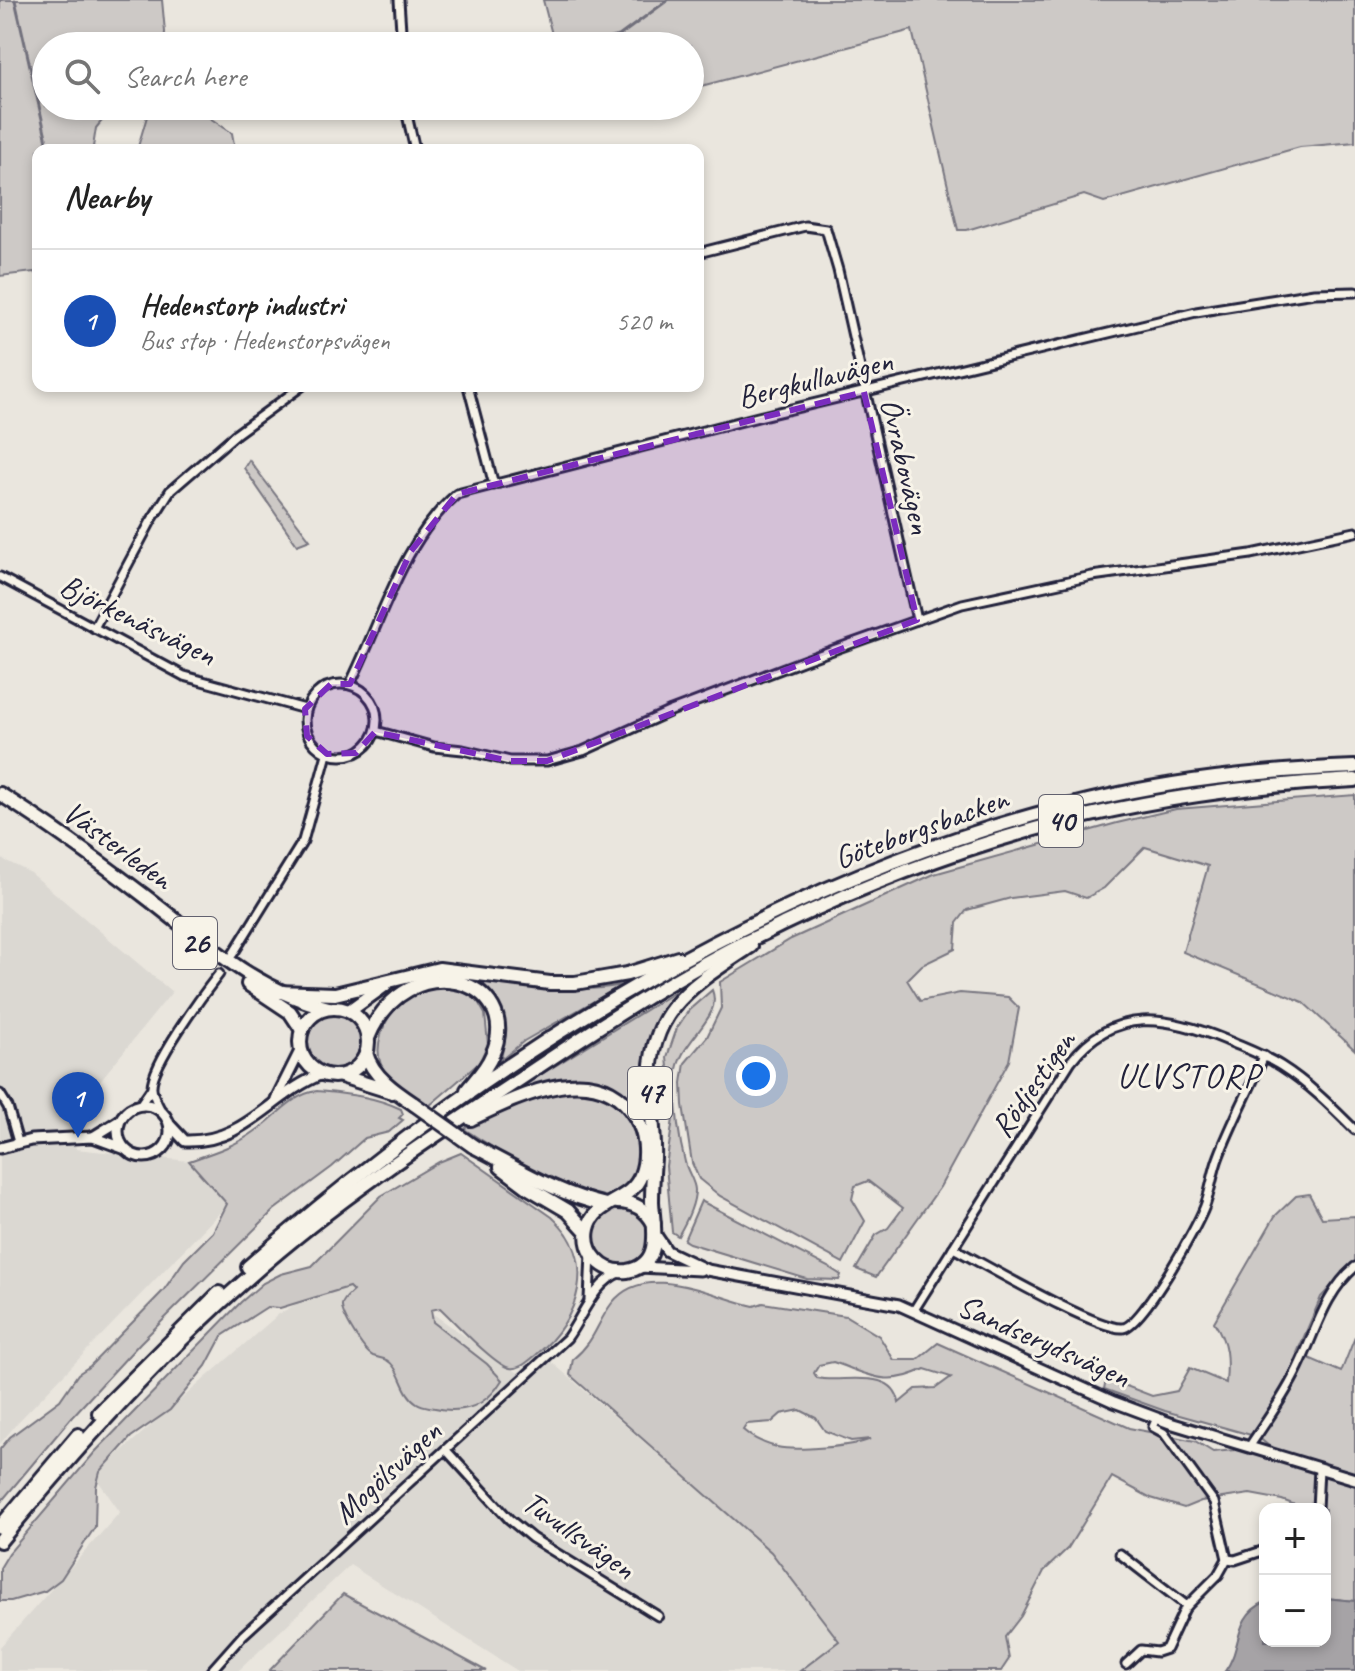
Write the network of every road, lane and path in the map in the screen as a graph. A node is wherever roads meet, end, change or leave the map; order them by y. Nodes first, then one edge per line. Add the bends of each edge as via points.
1 (399, 0) edge
2 (401, 32) edge
3 (408, 120) edge
4 (414, 144) edge
5 (704, 251) edge
6 (1355, 292) edge
7 (294, 392) edge
8 (470, 392) edge
9 (864, 392) junction
10 (494, 485) junction
11 (1355, 532) edge
12 (0, 577) edge
13 (917, 620) junction
14 (94, 628) junction
15 (350, 684) junction
16 (305, 709) junction
17 (376, 731) junction
18 (327, 754) junction
19 (1355, 767) edge
20 (1355, 780) edge
21 (0, 794) edge
22 (0, 801) edge
23 (784, 924) junction
24 (706, 949) junction
25 (233, 954) dead end
26 (219, 974) dead end
27 (391, 981) junction
28 (277, 992) junction
29 (329, 1008) junction
30 (349, 1011) junction
31 (302, 1030) junction
32 (368, 1038) junction
33 (301, 1049) junction
34 (366, 1053) junction
35 (1264, 1056) junction
36 (322, 1074) junction
37 (339, 1075) junction
38 (151, 1089) junction
39 (0, 1094) edge
40 (402, 1096) junction
41 (459, 1100) junction
42 (140, 1105) junction
43 (272, 1105) junction
44 (161, 1111) junction
45 (119, 1121) junction
46 (170, 1125) junction
47 (1355, 1130) edge
48 (93, 1137) junction
49 (434, 1137) junction
50 (185, 1141) junction
51 (18, 1142) junction
52 (473, 1146) junction
53 (0, 1148) edge
54 (123, 1148) junction
55 (160, 1152) junction
56 (610, 1204) junction
57 (655, 1230) junction
58 (587, 1232) junction
59 (953, 1248) junction
60 (591, 1253) junction
61 (638, 1267) junction
62 (1355, 1267) edge
63 (707, 1270) junction
64 (623, 1271) junction
65 (589, 1303) junction
66 (914, 1310) junction
67 (1157, 1418) junction
68 (1249, 1447) junction
69 (446, 1450) junction
70 (1319, 1468) junction
71 (1355, 1479) edge
72 (1317, 1503) edge
73 (0, 1527) edge
74 (0, 1541) edge
75 (1259, 1552) edge
76 (1120, 1554) dead end
77 (1227, 1559) junction
78 (1187, 1606) junction
79 (658, 1616) dead end
80 (1126, 1664) dead end
81 (211, 1671) edge

1 - 2 street
3 - 4 street
5 - 9 street, Övrabovägen via 805,226 826,229
6 - 9 street, Bergkullavägen via 1314,293 1196,312
7 - 14 street via 170,491
8 - 10 street
9 - 10 street, Bergkullavägen
9 - 13 street, Övrabovägen
10 - 15 street, Bergkullavägen via 457,494 439,510 411,551
11 - 13 street via 1251,554 1092,576 962,604
12 - 14 street, Björkenäsvägen
13 - 17 street via 547,761 510,761
14 - 16 street, Björkenäsvägen via 184,676
15 - 16 street via 331,684 315,693
15 - 17 street via 370,697 378,719
16 - 18 street via 307,736
17 - 18 street via 356,753
18 - 25 street via 303,841
19 - 24 highway, Göteborgsbacken / 40 via 1211,778 1067,806 881,867
20 - 23 highway, Göteborgsbacken / 40 via 1213,792 1069,819 931,860
21 - 28 highway, Västerleden / 26
22 - 31 highway, Västerleden / 26 via 290,1012
23 - 49 highway, 40 via 728,950 604,1024
23 - 57 highway, 47 via 689,989 659,1031 650,1090
24 - 27 highway via 627,974 575,983 439,969
24 - 41 highway, 40 via 616,999
26 - 38 street via 163,1058
27 - 28 highway, 26 via 335,994
27 - 30 highway
28 - 29 highway, Västerleden / 26
29 - 30 highway, 26
29 - 31 highway via 310,1018
30 - 32 highway via 362,1022
31 - 33 highway
32 - 34 highway
32 - 41 highway via 384,1008 414,985 451,981 475,988 491,1006 497,1041 486,1066
33 - 36 highway via 305,1060
33 - 43 street
34 - 37 highway via 353,1070
34 - 40 highway via 374,1070
35 - 47 street, Rödjestigen via 1300,1080
35 - 59 street, Rödjestigen via 1161,1019 1126,1023 1092,1038 1071,1061
35 - 59 street via 1219,1155 1206,1205 1136,1323 1124,1328 1106,1325
36 - 37 highway
36 - 43 street
37 - 40 highway
38 - 42 street
38 - 44 street
39 - 51 street
40 - 52 highway, bridge
41 - 73 highway via 289,1231 217,1295 86,1427
42 - 44 street
42 - 45 street
43 - 50 street via 223,1136
44 - 46 street
45 - 48 street
45 - 54 street
46 - 50 street
46 - 55 street via 169,1140
48 - 51 street
48 - 54 street
49 - 56 highway via 547,1088 580,1084 604,1089 636,1117 645,1151 637,1185
49 - 74 highway via 348,1195 247,1278 92,1432
50 - 55 street
51 - 53 street
52 - 56 highway via 562,1193
52 - 58 highway via 568,1211
54 - 55 street via 148,1158
56 - 57 highway via 642,1209
56 - 58 highway via 597,1212
57 - 61 highway via 652,1253
57 - 63 street, Sandserydsvägen via 667,1251
58 - 60 highway
59 - 66 street, Rödjestigen
60 - 64 highway via 604,1267
60 - 65 street, Mogölsvägen
61 - 63 street, Sandserydsvägen
61 - 64 highway
62 - 68 street via 1331,1297 1278,1406
63 - 66 street, Sandserydsvägen
64 - 65 street, Mogölsvägen via 611,1276
65 - 69 street, Mogölsvägen via 567,1338
66 - 67 street, Sandserydsvägen
67 - 68 street, Sandserydsvägen
67 - 77 street via 1153,1427 1164,1433 1214,1502
68 - 70 street, Sandserydsvägen
69 - 79 street, Tuvullsvägen via 532,1538
69 - 81 street, Mogölsvägen via 243,1635
70 - 71 street, Sandserydsvägen
70 - 72 street
75 - 77 street
76 - 78 street
77 - 78 street
78 - 80 street via 1166,1649 1138,1651

